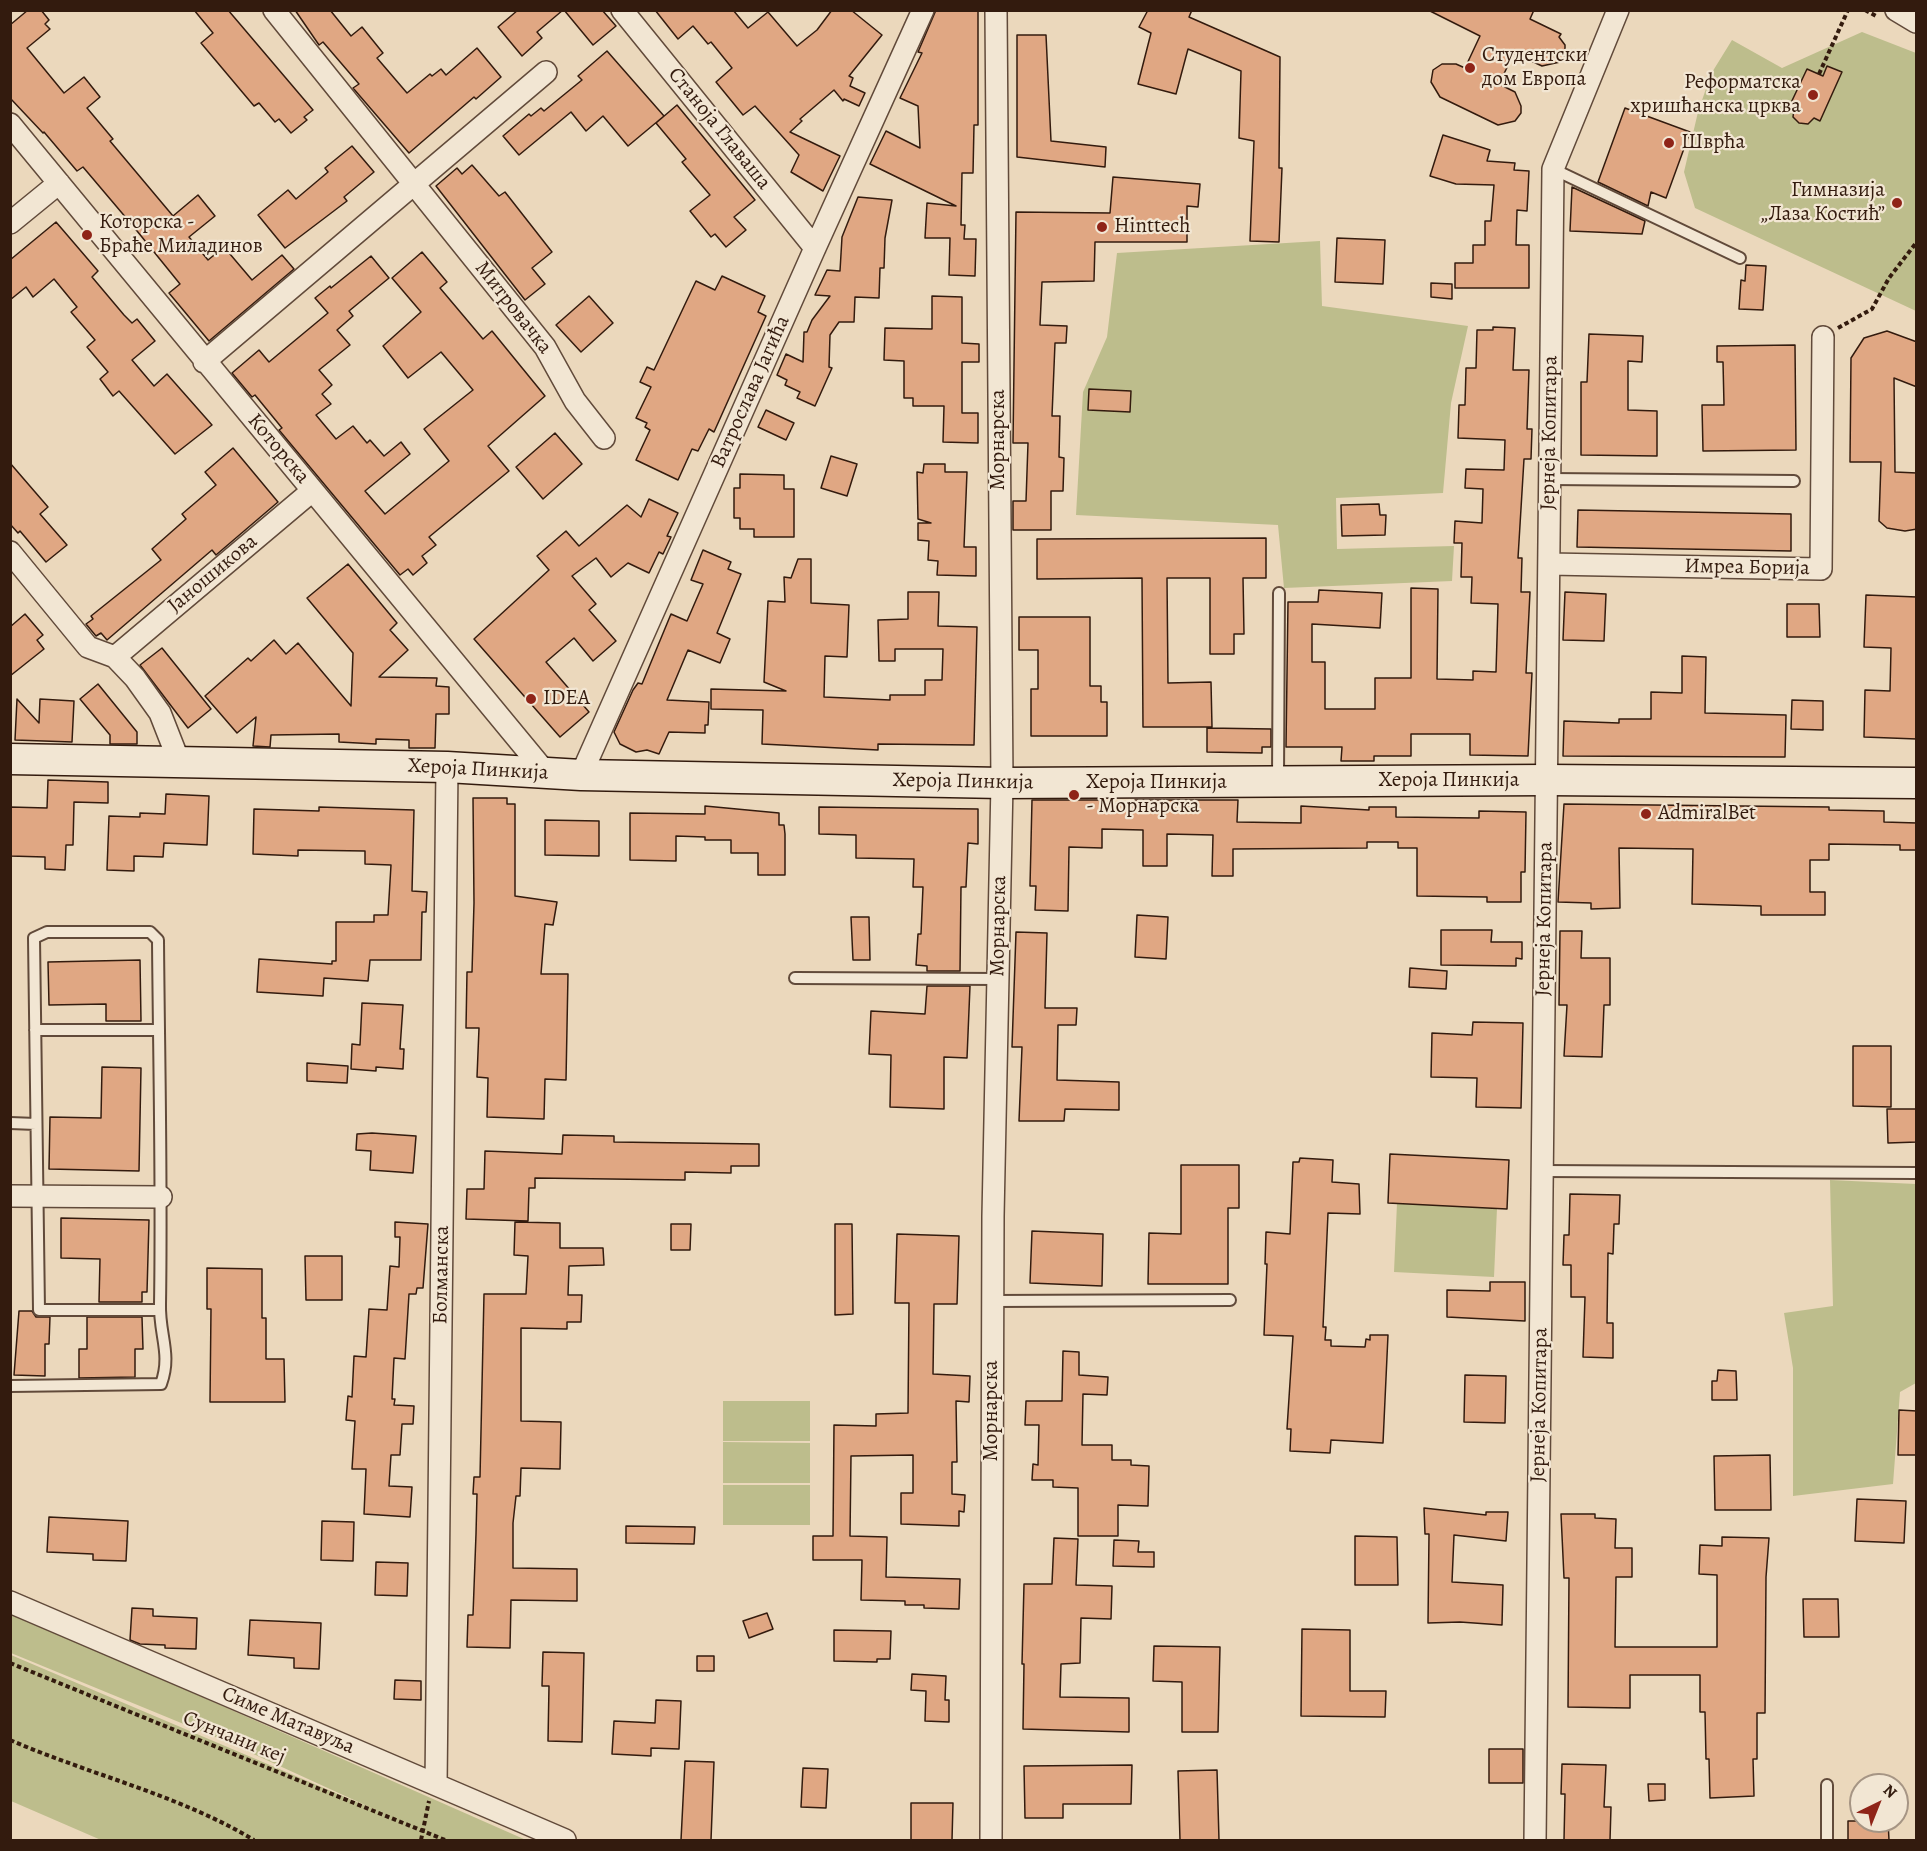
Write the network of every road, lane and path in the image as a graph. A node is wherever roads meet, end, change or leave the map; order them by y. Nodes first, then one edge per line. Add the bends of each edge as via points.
1 (274, 10) edge
2 (622, 10) edge
3 (923, 10) edge
4 (996, 10) edge
5 (1618, 10) edge
6 (1848, 10) edge
7 (1896, 10) edge
8 (1917, 22) edge
9 (546, 72) dead end
10 (1819, 74) dead end
11 (10, 124) edge
12 (1553, 169) junction
13 (58, 183) junction
14 (415, 183) junction
15 (10, 223) edge
16 (1917, 243) edge
17 (815, 248) junction
18 (1740, 258) dead end
19 (1823, 337) joint
20 (204, 362) junction
21 (604, 438) dead end
22 (1550, 479) junction
23 (1794, 481) dead end
24 (312, 490) junction
25 (10, 552) edge
26 (1549, 564) junction
27 (1279, 593) dead end
28 (115, 657) junction
29 (10, 759) edge
30 (180, 764) junction
31 (447, 767) junction
32 (546, 773) junction
33 (581, 775) junction
34 (1547, 780) junction
35 (1278, 782) junction
36 (1002, 783) junction
37 (1917, 783) edge
38 (795, 978) dead end
39 (998, 979) junction
40 (35, 1030) junction
41 (159, 1030) junction
42 (10, 1123) edge
43 (36, 1124) junction
44 (1543, 1171) junction
45 (1917, 1173) edge
46 (10, 1196) edge
47 (38, 1196) junction
48 (161, 1197) junction
49 (1230, 1300) dead end
50 (993, 1301) junction
51 (160, 1310) junction
52 (10, 1386) edge
53 (10, 1602) edge
54 (10, 1663) edge
55 (10, 1740) edge
56 (436, 1784) junction
57 (1827, 1785) dead end
58 (424, 1831) junction
59 (254, 1840) edge
60 (422, 1840) edge
61 (445, 1840) edge
62 (566, 1840) edge
63 (991, 1840) edge
64 (1535, 1840) edge
65 (1827, 1840) edge

1 - 14 street, Митровачка
2 - 17 street, Станоја Главаша
3 - 17 street, Ватрослава Јагића
4 - 36 street, Морнарска
5 - 12 street, Јернеја Копитара
6 - 10 path
7 - 8 street
9 - 14 street
11 - 13 street, Которска
12 - 18 lane
12 - 22 street, Јернеја Копитара
13 - 15 street
13 - 20 street, Которска
14 - 20 street
14 - 21 street, Митровачка via 545,347 575,401
16 - 19 path via 1889,278 1872,309
17 - 33 street, Ватрослава Јагића
19 - 26 street, Имреа Борија via 1821,569
20 - 24 street, Которска
22 - 23 lane
22 - 26 street, Јернеја Копитара
24 - 28 street, Јаношикова
24 - 32 street, Которска
25 - 28 street via 88,647
26 - 34 street, Јернеја Копитара
27 - 35 lane
28 - 30 street via 160,713
29 - 30 street, Хероја Пинкија
30 - 31 street, Хероја Пинкија
31 - 32 street, Хероја Пинкија
31 - 56 street, Болманска
32 - 33 street, Хероја Пинкија
33 - 36 street, Хероја Пинкија
34 - 35 street, Хероја Пинкија
34 - 37 street, Хероја Пинкија
34 - 44 street, Јернеја Копитара
35 - 36 street, Хероја Пинкија
36 - 39 street, Морнарска
38 - 39 lane
39 - 50 street, Морнарска
40 - 41 lane
40 - 41 lane via 34,938 47,932 150,932 158,940
40 - 43 lane
41 - 48 lane
42 - 43 lane
43 - 47 lane
44 - 45 lane
44 - 64 street, Јернеја Копитара
46 - 47 street
47 - 48 street
47 - 51 lane via 39,1310
48 - 51 lane
49 - 50 lane
50 - 63 street, Морнарска
51 - 52 lane via 168,1366 161,1384
53 - 56 street, Симе Матавуља
54 - 58 path, Сунчани кеј
55 - 59 path via 226,1823
56 - 58 path via 430,1795
56 - 62 street, Симе Матавуља
57 - 65 lane
58 - 60 path
58 - 61 path, Сунчани кеј

